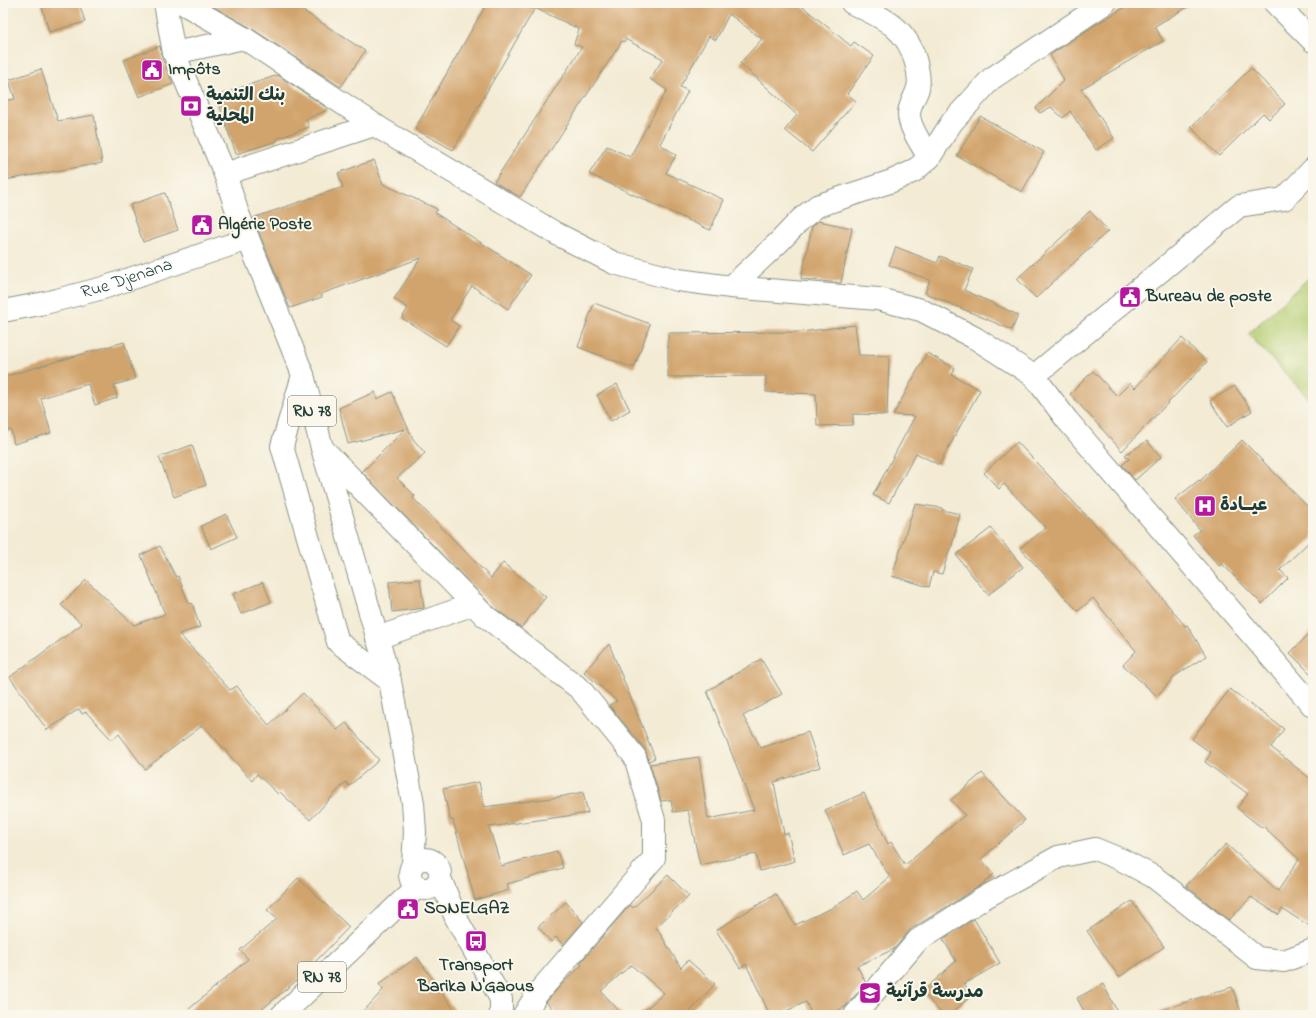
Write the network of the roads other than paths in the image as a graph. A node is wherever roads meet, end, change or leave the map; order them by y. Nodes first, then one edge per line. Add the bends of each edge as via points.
1 (164, 3) edge
2 (182, 3) edge
3 (852, 3) edge
4 (1105, 3) edge
5 (1275, 3) edge
6 (244, 38) junction
7 (1313, 41) edge
8 (174, 53) junction
9 (374, 125) junction
10 (930, 158) junction
11 (1313, 169) edge
12 (225, 174) junction
13 (248, 239) junction
14 (731, 287) junction
15 (3, 311) edge
16 (303, 375) junction
17 (1034, 376) junction
18 (322, 448) junction
19 (474, 604) junction
20 (378, 638) junction
21 (390, 681) junction
22 (1313, 706) edge
23 (424, 875) junction
24 (1313, 950) edge
25 (537, 994) junction
26 (501, 1007) edge
27 (282, 1015) edge
28 (524, 1015) edge
29 (855, 1015) edge

1 - 8 street, RN 78
2 - 6 street
3 - 10 street via 880,16 903,34 914,54 919,75 918,88 909,114 914,130
4 - 10 street via 990,78 952,122
5 - 7 street
6 - 8 street
6 - 9 street
8 - 12 street, RN 78
9 - 12 street
9 - 14 street via 555,233 614,263 678,280
10 - 14 street via 914,171 892,181 818,206 800,220
11 - 17 street via 1284,199 1239,206
12 - 13 street, RN 78
13 - 15 street, Rue Djenana via 103,288
13 - 16 street, RN 78
14 - 17 street via 878,299 921,310 975,338
16 - 18 street, RN 78
16 - 21 street via 282,446 338,642
17 - 22 street via 1067,420
18 - 19 street
18 - 20 street, RN 78
19 - 20 street
19 - 25 street via 580,689 635,757 654,820 654,858
20 - 21 street, RN 78
21 - 23 street, RN 78 via 413,803 414,832
23 - 26 street via 456,918
23 - 27 street, RN 78 via 362,940
24 - 29 street via 1284,961 1257,958 1154,877 1095,849 1058,857 984,898 918,940
25 - 26 street
25 - 28 street

